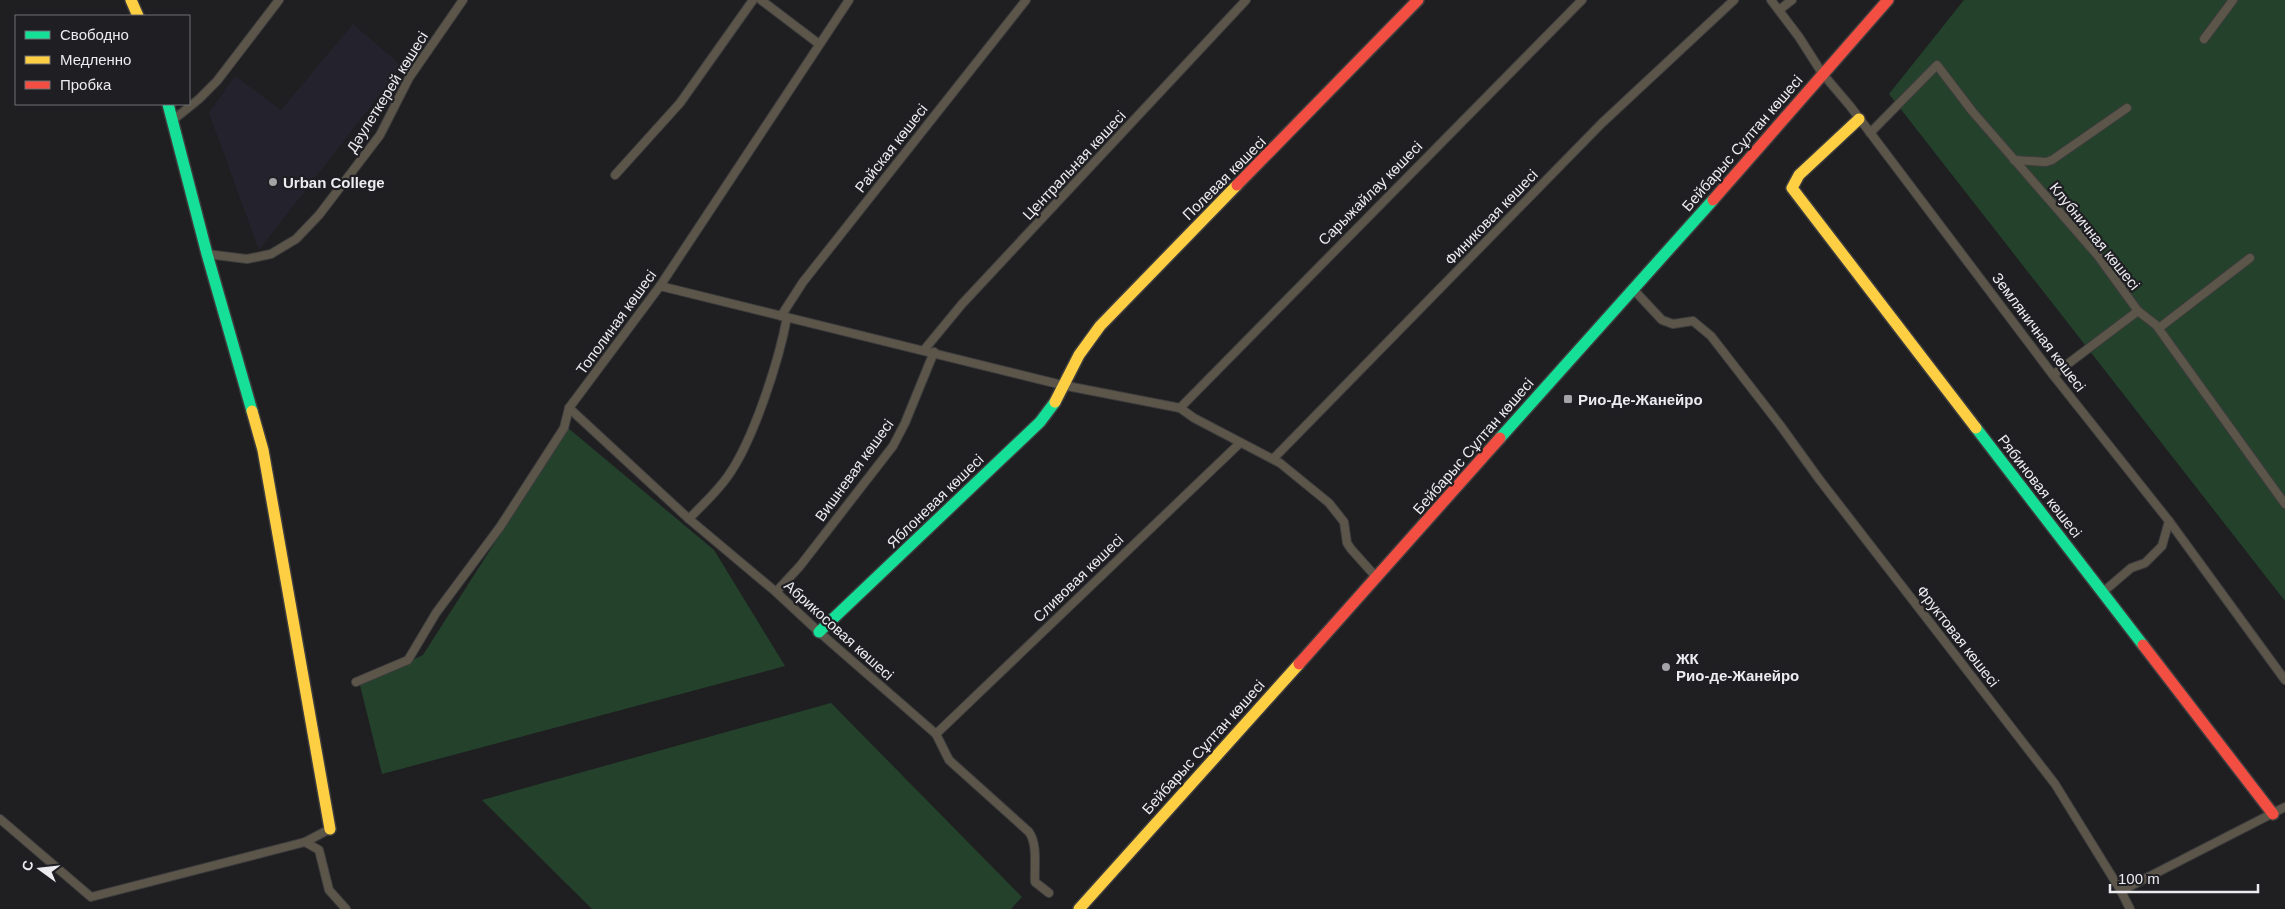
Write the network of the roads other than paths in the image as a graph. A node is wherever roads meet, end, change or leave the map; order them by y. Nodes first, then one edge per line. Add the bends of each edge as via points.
1 (131, 0) edge
2 (279, 0) edge
3 (463, 0) edge
4 (753, 0) edge
5 (761, 0) edge
6 (849, 0) edge
7 (1026, 0) edge
8 (1246, 0) edge
9 (1418, 0) edge
10 (1582, 0) edge
11 (1734, 0) edge
12 (1771, 0) edge
13 (1792, 0) edge
14 (1888, 0) edge
15 (2233, 0) edge
16 (1779, 10) junction
17 (138, 15) edge
18 (2204, 39) dead end
19 (819, 44) junction
20 (1822, 73) junction
21 (168, 105) edge
22 (2126, 108) dead end
23 (1859, 119) junction
24 (173, 120) junction
25 (1870, 133) junction
26 (2014, 160) junction
27 (615, 175) dead end
28 (207, 254) junction
29 (2250, 258) dead end
30 (660, 286) junction
31 (1632, 288) junction
32 (2138, 311) junction
33 (784, 317) junction
34 (2159, 328) junction
35 (924, 350) junction
36 (934, 352) junction
37 (2053, 375) junction
38 (1062, 385) junction
39 (569, 408) junction
40 (1180, 408) junction
41 (1240, 442) junction
42 (1273, 459) junction
43 (2285, 504) edge
44 (689, 519) junction
45 (2170, 521) junction
46 (1377, 578) junction
47 (776, 592) junction
48 (2103, 592) junction
49 (819, 632) junction
50 (2285, 680) edge
51 (356, 682) dead end
52 (936, 734) junction
53 (2285, 807) edge
54 (2273, 814) junction
55 (0, 819) edge
56 (330, 829) joint
57 (305, 842) junction
58 (2121, 891) junction
59 (1048, 893) dead end
60 (346, 909) edge
61 (1078, 909) edge
62 (2130, 909) edge

1 - 17 street
2 - 24 street via 217,81
3 - 28 street, Дәулеткерей көшесі via 409,78 380,135 319,215 296,239 271,254 247,258
4 - 27 street via 680,102
5 - 19 street
6 - 19 street, Тополиная көшесі
7 - 33 street, Райская көшесі via 803,282
8 - 35 street, Центральная көшесі via 962,304
9 - 38 street, Полевая көшесі via 1100,326
10 - 40 street, Сарыжайлау көшесі
11 - 42 street, Финиковая көшесі via 1602,123
12 - 16 street, Земляничная көшесі
13 - 16 street
14 - 20 street, Бейбарыс Сұлтан көшесі
15 - 18 street
16 - 20 street, Земляничная көшесі
19 - 30 street, Тополиная көшесі
20 - 23 street, Земляничная көшесі
20 - 31 street, Бейбарыс Сұлтан көшесі via 1744,166
21 - 24 street
22 - 26 street via 2052,160
23 - 25 street, Земляничная көшесі
23 - 48 street, Рябиновая көшесі via 1799,175 1792,188
24 - 28 street
25 - 26 street, Клубничная көшесі via 1937,65
25 - 37 street, Земляничная көшесі
26 - 32 street, Клубничная көшесі via 2098,256
28 - 56 street via 263,450
29 - 34 street
30 - 33 street
30 - 39 street, Тополиная көшесі
31 - 46 street, Бейбарыс Сұлтан көшесі
31 - 58 street, Фруктовая көшесі via 1662,320 1673,324 1693,321 1711,336 2055,784
32 - 34 street, Клубничная көшесі
32 - 37 street
33 - 35 street
33 - 44 street via 783,339 739,458 727,478
34 - 43 street, Клубничная көшесі
35 - 36 street
36 - 38 street
36 - 47 street, Вишневая көшесі via 893,446
37 - 45 street, Земляничная көшесі
38 - 40 street
38 - 49 street, Яблоневая көшесі via 1053,406 1040,422
39 - 44 street, Абрикосовая көшесі
39 - 51 street, Тополиная көшесі via 564,428 500,527 436,612 408,660
40 - 41 street
41 - 42 street
41 - 52 street, Сливовая көшесі
42 - 46 street via 1328,503 1344,522 1347,543
44 - 47 street, Абрикосовая көшесі
45 - 48 street via 2162,546 2145,564 2131,568
45 - 50 street, Земляничная көшесі
46 - 61 street, Бейбарыс Сұлтан көшесі
47 - 49 street, Абрикосовая көшесі
48 - 54 street, Рябиновая көшесі
49 - 52 street, Абрикосовая көшесі
52 - 59 street, Абрикосовая көшесі via 950,760 1035,840 1036,882
53 - 54 street
54 - 58 street
55 - 57 street via 91,898
56 - 57 street
57 - 60 street via 319,850 330,890
58 - 62 street, Фруктовая көшесі

